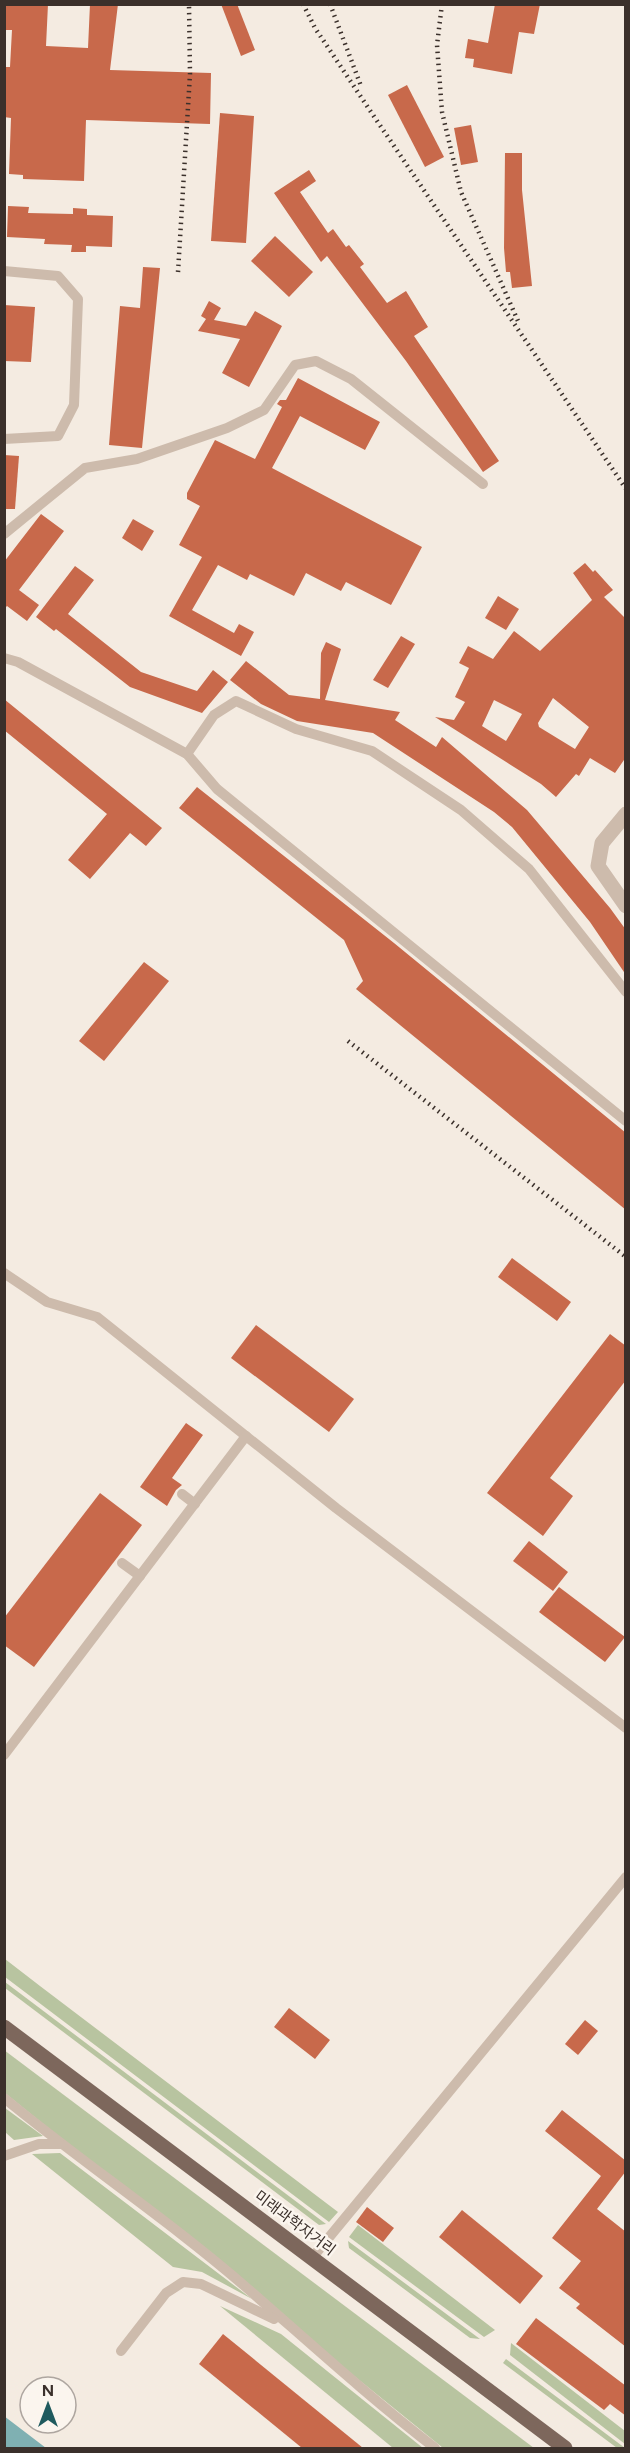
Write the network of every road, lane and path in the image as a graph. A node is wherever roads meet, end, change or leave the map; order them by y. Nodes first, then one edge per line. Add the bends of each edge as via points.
1 (4, 271) edge
2 (4, 439) edge
3 (483, 484) dead end
4 (4, 534) edge
5 (4, 658) edge
6 (188, 754) junction
7 (626, 814) edge
8 (626, 906) edge
9 (626, 992) edge
10 (626, 1121) edge
11 (4, 1273) edge
12 (246, 1436) junction
13 (182, 1494) dead end
14 (195, 1504) junction
15 (122, 1563) dead end
16 (140, 1576) junction
17 (626, 1728) edge
18 (4, 1755) edge
19 (626, 1876) edge
20 (4, 2027) edge
21 (4, 2098) edge
22 (60, 2144) junction
23 (4, 2156) edge
24 (312, 2258) junction
25 (285, 2324) junction
26 (121, 2351) dead end
27 (435, 2448) edge
28 (564, 2448) edge

1 - 2 lane via 58,276 78,299 74,405 58,436
3 - 4 lane via 351,379 316,361 295,365 264,410 227,428 137,459 85,468
5 - 6 lane
6 - 9 lane via 214,715 236,701 296,729 372,752 461,810 529,869
6 - 10 lane via 218,789
7 - 8 street via 602,843 598,866
11 - 12 lane via 47,1302 97,1317
12 - 14 lane
12 - 17 lane
13 - 14 lane
14 - 16 lane
15 - 16 lane
16 - 18 lane
19 - 24 lane
20 - 24 main road, 미래과학자거리
21 - 22 lane
22 - 23 lane via 39,2144
22 - 25 lane via 248,2289
24 - 28 main road, 미래과학자거리
25 - 26 lane via 201,2284 183,2282 166,2293
25 - 27 lane

